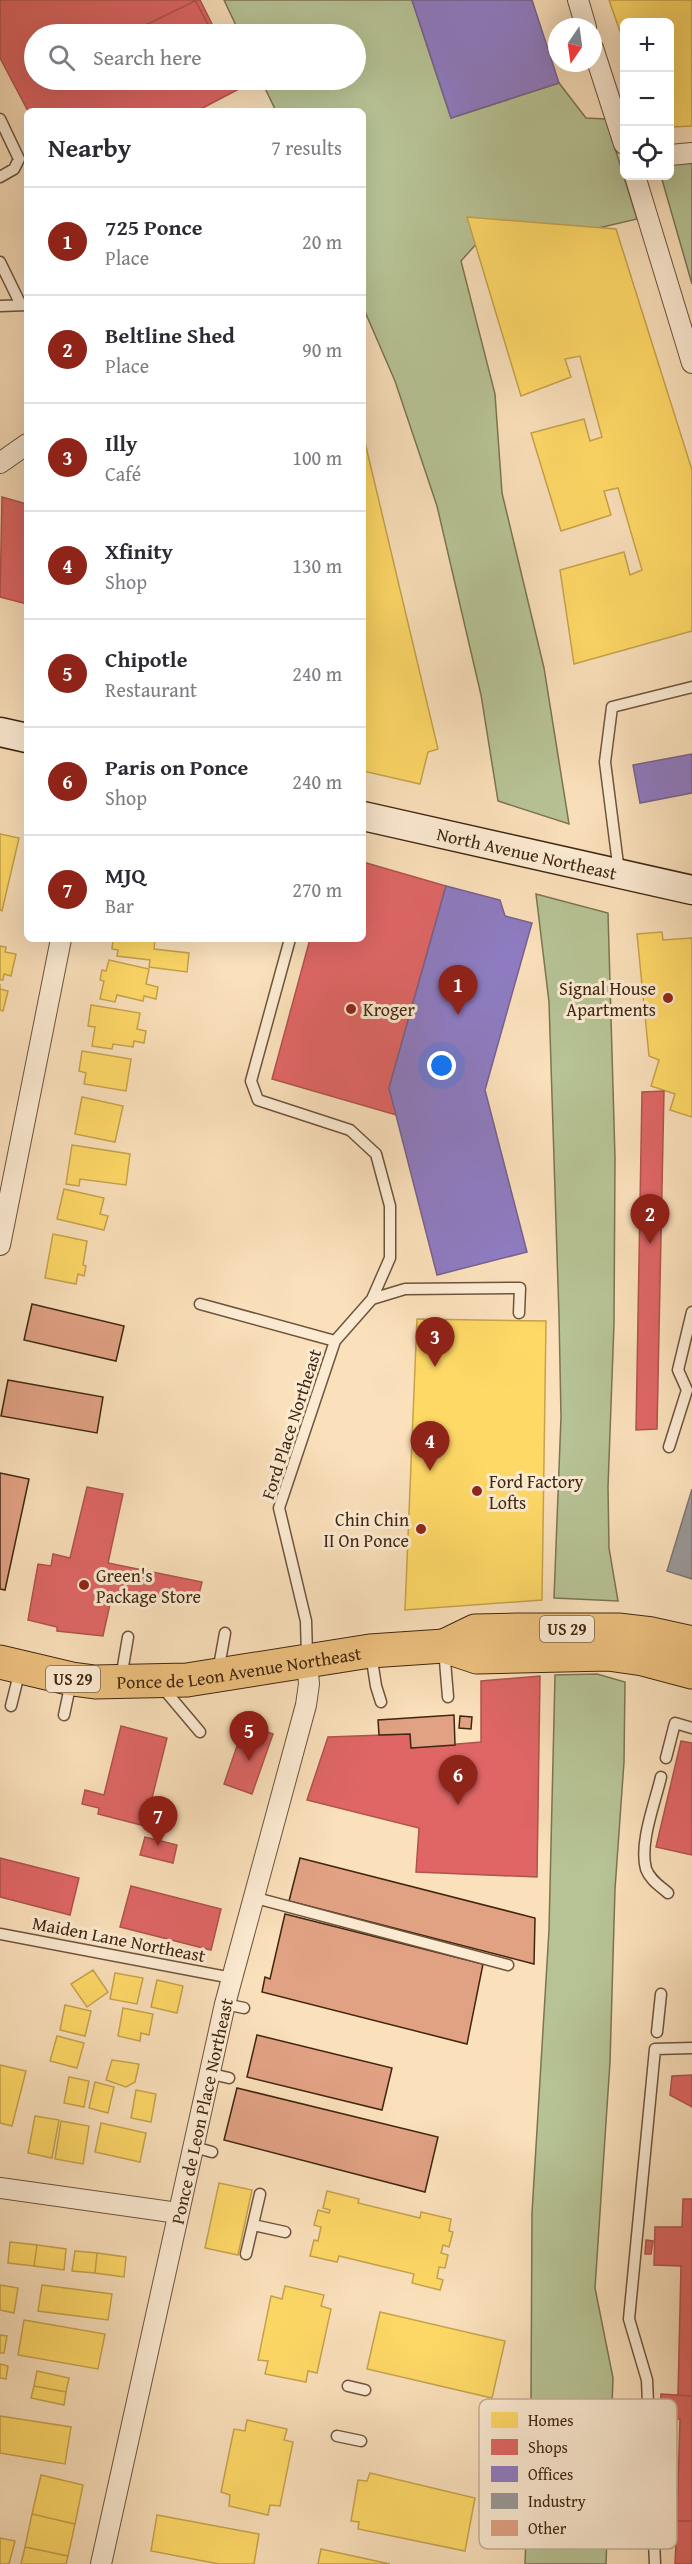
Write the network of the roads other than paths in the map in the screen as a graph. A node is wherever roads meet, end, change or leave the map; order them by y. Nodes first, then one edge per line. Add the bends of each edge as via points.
1 (578, 0) edge
2 (583, 18) edge
3 (601, 72) edge
4 (0, 119) edge
5 (620, 132) edge
6 (692, 153) edge
7 (674, 154) edge
8 (0, 177) edge
9 (636, 180) edge
10 (0, 261) edge
11 (24, 305) edge
12 (0, 306) edge
13 (692, 363) edge
14 (24, 446) edge
15 (0, 463) edge
16 (692, 687) edge
17 (0, 732) edge
18 (24, 737) edge
19 (366, 817) edge
20 (620, 874) junction
21 (692, 890) edge
22 (61, 942) edge
23 (289, 942) edge
24 (0, 1245) edge
25 (372, 1299) junction
26 (200, 1304) dead end
27 (692, 1312) edge
28 (519, 1313) dead end
29 (335, 1341) junction
30 (669, 1447) dead end
31 (225, 1633) dead end
32 (128, 1637) dead end
33 (692, 1643) edge
34 (444, 1646) junction
35 (370, 1651) junction
36 (308, 1661) junction
37 (10, 1664) edge
38 (692, 1672) edge
39 (218, 1675) junction
40 (72, 1679) junction
41 (157, 1681) junction
42 (120, 1682) junction
43 (448, 1697) dead end
44 (381, 1702) dead end
45 (11, 1706) dead end
46 (64, 1715) dead end
47 (692, 1728) edge
48 (200, 1732) dead end
49 (666, 1758) dead end
50 (661, 1777) dead end
51 (668, 1893) dead end
52 (252, 1898) junction
53 (0, 1934) edge
54 (508, 1965) dead end
55 (232, 1978) junction
56 (661, 1994) dead end
57 (657, 2032) dead end
58 (692, 2048) edge
59 (0, 2188) edge
60 (260, 2194) dead end
61 (178, 2212) junction
62 (253, 2225) junction
63 (285, 2232) dead end
64 (246, 2254) dead end
65 (348, 2386) dead end
66 (365, 2390) dead end
67 (648, 2399) edge
68 (337, 2436) dead end
69 (361, 2441) dead end
70 (654, 2549) edge
71 (101, 2564) edge
72 (655, 2564) edge

1 - 2 street
3 - 5 street
4 - 8 lane via 19,159 14,169
6 - 7 street
9 - 13 street
10 - 11 lane
11 - 12 lane
14 - 15 street
16 - 20 lane via 612,707 605,762
17 - 18 main road
19 - 20 main road, North Avenue Northeast
20 - 21 main road, North Avenue Northeast
22 - 24 street
23 - 25 lane, Ford Place Northeast via 251,1082 258,1100 350,1130 376,1154 390,1206 390,1258
25 - 28 lane via 405,1289 520,1288
25 - 29 lane, Ford Place Northeast
26 - 29 lane
27 - 30 lane via 678,1370 687,1390
29 - 36 lane, Ford Place Northeast via 279,1508 306,1621
31 - 39 lane
32 - 42 lane
33 - 34 highway, Ponce de Leon Avenue Northeast / US 29 via 618,1630 518,1630 475,1631
34 - 35 highway, Ponce de Leon Avenue Northeast / US 29
34 - 38 highway, Ponce de Leon Avenue Northeast / US 29 via 477,1657 608,1654
34 - 43 lane
35 - 36 highway, Ponce de Leon Avenue Northeast / US 29
35 - 44 lane
36 - 39 highway, Ponce de Leon Avenue Northeast / US 29
36 - 52 street, Ponce de Leon Place Northeast via 306,1705
37 - 40 highway, Ponce de Leon Avenue Northeast / US 29
37 - 45 lane
39 - 41 highway, Ponce de Leon Avenue Northeast / US 29
40 - 42 highway, Ponce de Leon Avenue Northeast / US 29
40 - 46 lane
41 - 42 highway, Ponce de Leon Avenue Northeast / US 29
41 - 48 lane
47 - 49 lane via 675,1724
50 - 51 lane via 644,1848 646,1870
52 - 54 lane
52 - 55 street, Ponce de Leon Place Northeast
53 - 55 lane, Maiden Lane Northeast
55 - 61 street, Ponce de Leon Place Northeast via 235,2006 220,2076 203,2149
56 - 57 lane
58 - 67 lane via 655,2049 630,2319 647,2380
59 - 61 street
60 - 62 lane
61 - 71 street, Ponce de Leon Place Northeast
62 - 63 lane
62 - 64 lane
65 - 66 lane
68 - 69 lane
70 - 72 lane

